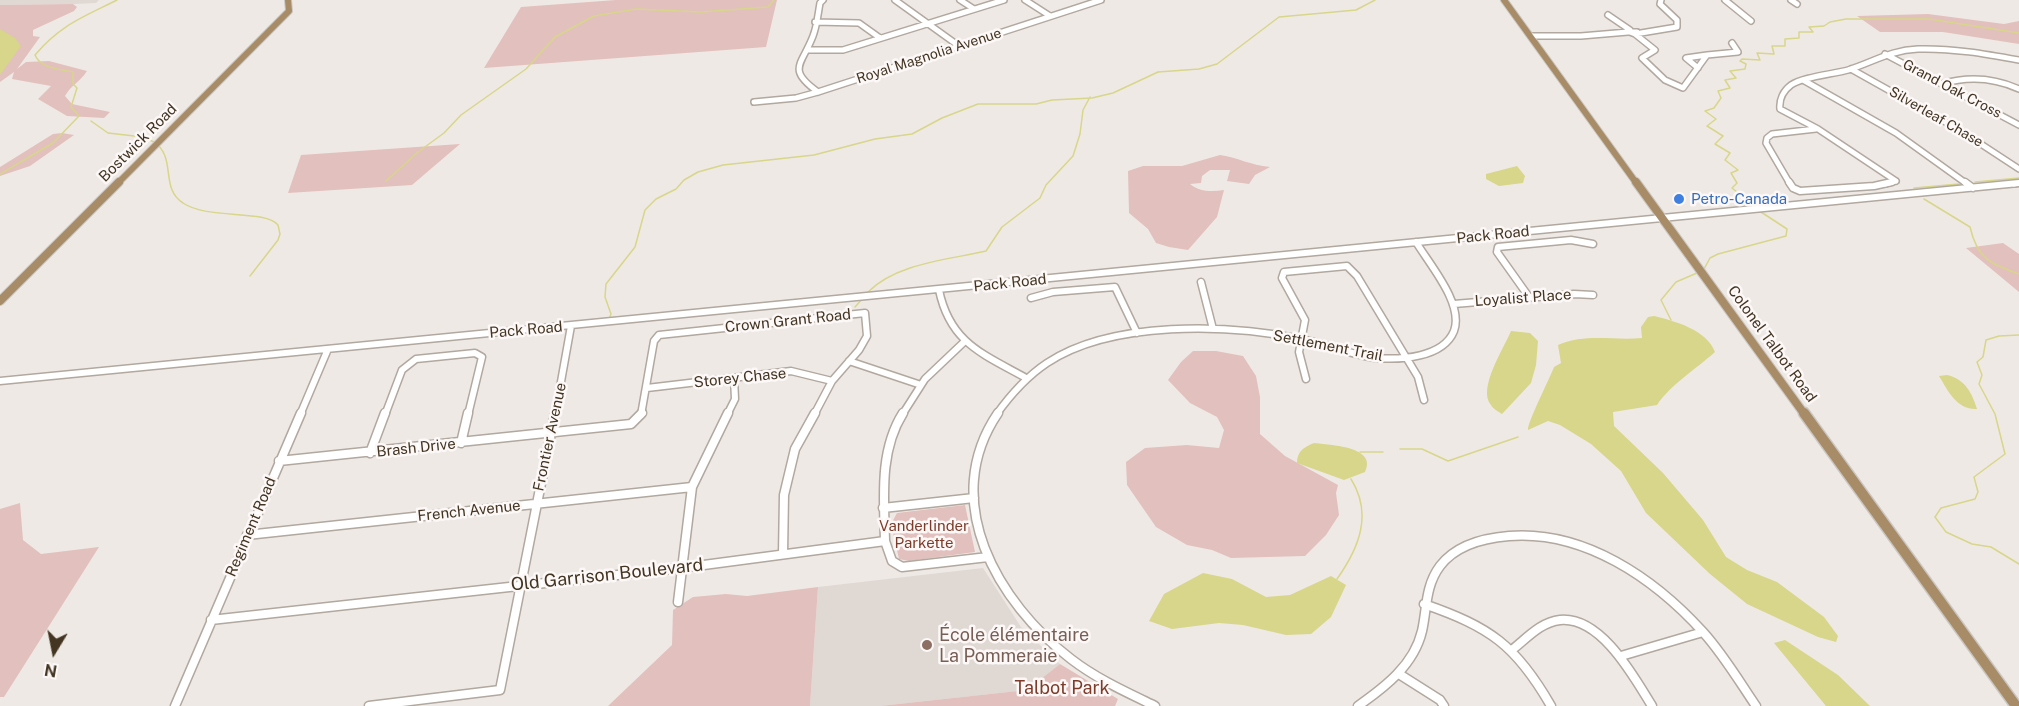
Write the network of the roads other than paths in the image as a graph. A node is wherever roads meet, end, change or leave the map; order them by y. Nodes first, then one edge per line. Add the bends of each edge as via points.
1 (288, 0) edge
2 (823, 0) edge
3 (895, 0) edge
4 (960, 0) edge
5 (1004, 0) edge
6 (1026, 0) edge
7 (1101, 0) edge
8 (1504, 0) edge
9 (1661, 0) edge
10 (1725, 0) edge
11 (1791, 0) edge
12 (1797, 4) dead end
13 (974, 9) junction
14 (1608, 15) dead end
15 (1050, 16) junction
16 (1751, 21) dead end
17 (815, 22) junction
18 (927, 24) junction
19 (1629, 31) junction
20 (1636, 33) junction
21 (1531, 36) junction
22 (880, 38) junction
23 (1732, 43) dead end
24 (958, 46) junction
25 (808, 50) junction
26 (1885, 54) junction
27 (1707, 55) junction
28 (2019, 60) edge
29 (1698, 68) junction
30 (1851, 69) junction
31 (1803, 80) junction
32 (1942, 84) junction
33 (2019, 89) edge
34 (818, 92) junction
35 (754, 102) dead end
36 (2019, 125) edge
37 (1818, 129) junction
38 (2019, 169) edge
39 (2019, 183) edge
40 (1973, 188) junction
41 (1662, 218) junction
42 (1416, 242) junction
43 (1593, 244) dead end
44 (1201, 282) dead end
45 (939, 290) junction
46 (1593, 295) dead end
47 (1529, 297) junction
48 (1031, 298) dead end
49 (0, 301) edge
50 (1454, 304) junction
51 (571, 326) junction
52 (1213, 329) junction
53 (1137, 333) junction
54 (1303, 339) junction
55 (964, 342) junction
56 (328, 349) junction
57 (1406, 357) junction
58 (849, 361) junction
59 (734, 378) junction
60 (1026, 378) junction
61 (1306, 379) dead end
62 (0, 381) edge
63 (832, 381) junction
64 (921, 385) junction
65 (647, 388) junction
66 (1424, 400) dead end
67 (552, 434) junction
68 (461, 443) junction
69 (370, 453) junction
70 (279, 461) junction
71 (692, 487) junction
72 (974, 498) junction
73 (536, 504) junction
74 (883, 507) junction
75 (247, 535) junction
76 (885, 541) junction
77 (783, 554) junction
78 (988, 557) junction
79 (681, 568) junction
80 (521, 585) junction
81 (678, 602) dead end
82 (1424, 604) junction
83 (211, 621) junction
84 (1703, 632) junction
85 (1513, 649) junction
86 (1621, 656) junction
87 (1399, 674) junction
88 (388, 705) edge
89 (175, 706) edge
90 (369, 706) edge
91 (1155, 706) edge
92 (1358, 706) edge
93 (1444, 706) edge
94 (1551, 706) edge
95 (1652, 706) edge
96 (1756, 706) edge
97 (2016, 706) edge

1 - 49 main road, Bostwick Road via 289,10
2 - 17 street
3 - 18 street
4 - 13 street
5 - 13 street
6 - 15 street
7 - 15 street, Royal Magnolia Avenue
8 - 21 main road, Colonel Talbot Road
9 - 20 street via 1660,4 1677,20 1677,27
10 - 16 street
11 - 12 street
13 - 18 street
14 - 19 street
15 - 24 street, Royal Magnolia Avenue
17 - 22 street via 859,23
17 - 25 street
18 - 22 street
18 - 24 street
19 - 20 street
19 - 21 street
20 - 29 street via 1655,50 1642,58 1673,85 1683,88
21 - 41 main road, Colonel Talbot Road
22 - 25 street via 843,50
23 - 27 street via 1738,52
24 - 34 street, Royal Magnolia Avenue
25 - 34 street via 798,65 798,73
26 - 28 street via 1950,50
26 - 30 street
26 - 32 street, Grand Oak Cross
27 - 29 street
27 - 29 street via 1686,58
30 - 31 street
30 - 38 street, Silverleaf Chase via 1958,129
31 - 37 street via 1792,84 1780,98 1780,109
31 - 40 street via 1896,133
32 - 33 street via 1952,80 1993,80
32 - 36 street, Grand Oak Cross
34 - 35 street, Royal Magnolia Avenue
37 - 37 street via 1851,150 1896,181 1874,186 1800,191 1793,188 1767,138 1772,134
39 - 40 street, Pack Road
40 - 41 street, Pack Road
41 - 42 street, Pack Road
41 - 97 main road, Colonel Talbot Road
42 - 45 street, Pack Road
42 - 50 street
43 - 47 street via 1571,240 1498,247 1497,252
44 - 52 street
45 - 51 street, Pack Road
45 - 55 street via 945,316
46 - 47 street, Loyalist Place
47 - 50 street, Loyalist Place
48 - 53 street via 1115,286
50 - 57 street, Settlement Trail via 1455,330 1450,340 1433,352
51 - 56 street, Pack Road
51 - 67 street, Frontier Avenue
52 - 53 street, Settlement Trail
52 - 54 street, Settlement Trail
53 - 60 street, Settlement Trail via 1072,350
54 - 57 street, Settlement Trail via 1378,358
54 - 57 street via 1305,320 1282,278 1284,272 1347,266 1358,276
54 - 61 street via 1299,352
55 - 60 street
55 - 64 street
56 - 62 street, Pack Road
56 - 70 street, Regiment Road
57 - 66 street via 1418,377
58 - 63 street, Crown Grant Road
58 - 64 street
58 - 65 street, Crown Grant Road via 867,336 865,313 659,335 654,341
59 - 63 street, Storey Chase via 790,371
59 - 65 street, Storey Chase
59 - 71 street via 735,399
60 - 72 street, Settlement Trail via 998,408 983,438
63 - 77 street, Crown Grant Road via 795,449 784,495
64 - 74 street via 894,426 884,474
65 - 67 street, Crown Grant Road via 641,416 631,424
67 - 68 street, Brash Drive
67 - 73 street, Frontier Avenue
68 - 69 street, Brash Drive
68 - 69 street via 482,357 475,353 416,359 402,370
69 - 70 street, Brash Drive
70 - 75 street, Regiment Road
71 - 73 street, French Avenue
71 - 79 street
72 - 74 street
72 - 78 street, Settlement Trail via 976,525
73 - 75 street, French Avenue
73 - 80 street, Frontier Avenue
74 - 76 street
75 - 83 street, Regiment Road
76 - 77 street, Old Garrison Boulevard
76 - 78 street via 892,561 902,567
77 - 79 street, Old Garrison Boulevard
78 - 91 street, Settlement Trail via 1009,597 1046,638 1094,675
79 - 80 street, Old Garrison Boulevard
79 - 81 street
80 - 83 street, Old Garrison Boulevard
80 - 88 street, Frontier Avenue via 500,690
82 - 84 street via 1438,568 1452,553 1481,541 1533,535 1599,552 1652,585
82 - 85 street via 1492,632
82 - 87 street via 1419,640
83 - 89 street, Regiment Road
84 - 86 street
84 - 96 street
85 - 86 street via 1542,626 1568,620 1586,624
85 - 94 street
86 - 95 street
87 - 92 street
87 - 93 street
88 - 90 street

